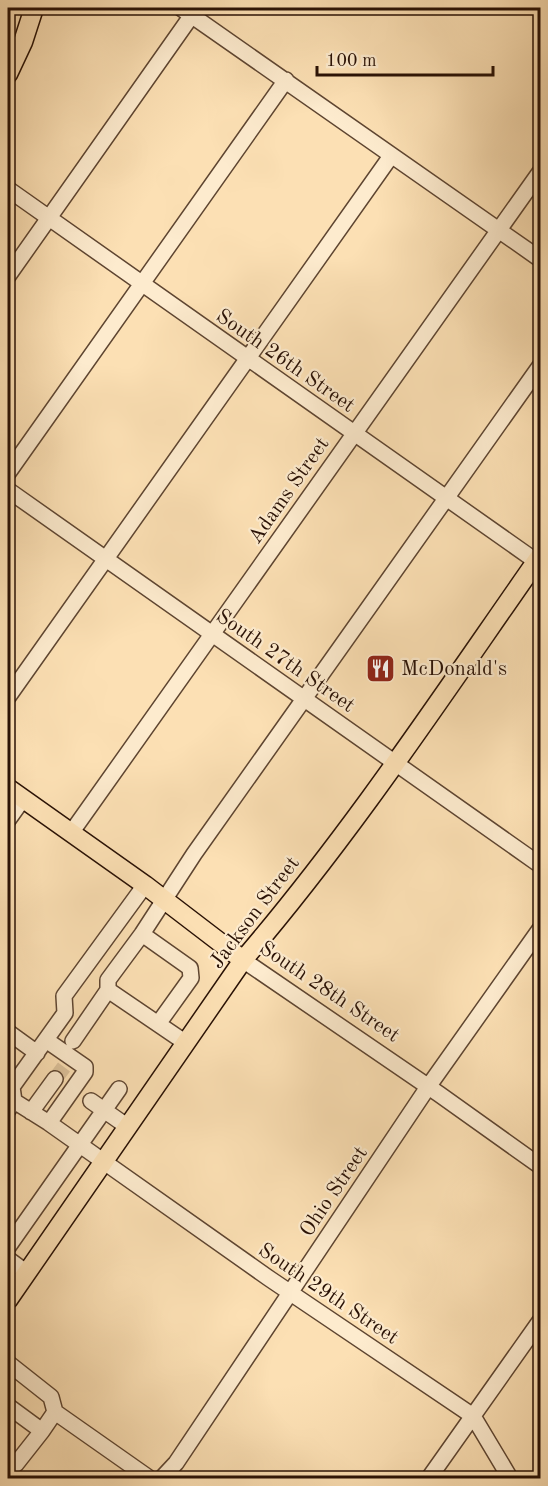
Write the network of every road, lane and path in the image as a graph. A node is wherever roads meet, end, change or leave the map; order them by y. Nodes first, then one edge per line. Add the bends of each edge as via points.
1 (34, 8) edge
2 (187, 11) edge
3 (8, 74) edge
4 (286, 80) junction
5 (391, 156) junction
6 (540, 172) edge
7 (8, 189) edge
8 (48, 218) junction
9 (499, 229) junction
10 (540, 259) edge
11 (8, 276) edge
12 (142, 284) junction
13 (247, 358) junction
14 (540, 366) edge
15 (354, 433) junction
16 (8, 474) edge
17 (8, 490) edge
18 (447, 498) junction
19 (105, 559) junction
20 (539, 561) edge
21 (212, 634) junction
22 (8, 697) edge
23 (305, 699) junction
24 (395, 763) junction
25 (15, 794) edge
26 (8, 820) edge
27 (71, 833) junction
28 (540, 865) edge
29 (145, 885) junction
30 (164, 900) junction
31 (540, 929) edge
32 (142, 934) junction
33 (243, 960) junction
34 (108, 990) junction
35 (158, 1024) junction
36 (8, 1032) edge
37 (46, 1040) junction
38 (73, 1041) dead end
39 (186, 1043) junction
40 (37, 1053) junction
41 (55, 1079) tunnel mouth
42 (428, 1087) junction
43 (119, 1089) dead end
44 (87, 1098) junction
45 (11, 1105) edge
46 (31, 1112) junction
47 (49, 1123) junction
48 (128, 1126) junction
49 (79, 1144) junction
50 (104, 1161) junction
51 (540, 1166) edge
52 (8, 1247) edge
53 (8, 1259) edge
54 (27, 1273) junction
55 (290, 1292) junction
56 (8, 1300) edge
57 (540, 1321) edge
58 (8, 1363) edge
59 (8, 1371) edge
60 (8, 1406) edge
61 (473, 1416) junction
62 (48, 1422) junction
63 (8, 1457) edge
64 (149, 1479) edge
65 (162, 1479) edge
66 (429, 1479) edge
67 (510, 1479) edge

1 - 3 main road
2 - 4 street
2 - 8 street
4 - 5 street
4 - 12 street
5 - 9 street
5 - 13 street
6 - 9 street, Adams Street
7 - 8 street, South 26th Street
8 - 11 street
8 - 12 street, South 26th Street
9 - 10 street
9 - 15 street, Adams Street
12 - 13 street, South 26th Street
12 - 16 street
13 - 15 street, South 26th Street
13 - 19 street
14 - 18 street
15 - 18 street, South 26th Street
15 - 21 street, Adams Street
17 - 19 street, South 27th Street
18 - 20 street, South 26th Street
18 - 23 street
19 - 21 street, South 27th Street
19 - 22 street
20 - 24 main road, Jackson Street
21 - 23 street, South 27th Street
21 - 27 street, Adams Street
23 - 24 street, South 27th Street
23 - 30 street
24 - 28 street, South 27th Street
24 - 33 main road, Jackson Street via 282,915
25 - 26 street
25 - 27 main road, South 28th Street
27 - 29 main road, South 28th Street
29 - 30 main road, South 28th Street
29 - 37 street via 64,996 65,1013
30 - 32 street
30 - 33 main road, South 28th Street
31 - 42 street, Ohio Street
32 - 34 street via 108,980
32 - 35 street via 190,968 191,978
33 - 39 main road, Jackson Street
33 - 42 street, South 28th Street
34 - 35 street
34 - 38 street
35 - 39 street
36 - 40 street
37 - 40 street
37 - 44 street via 69,1060 85,1067
39 - 48 main road, Jackson Street
40 - 45 street via 12,1088
41 - 46 street
42 - 51 street, South 28th Street
42 - 55 street, Ohio Street
43 - 44 street
44 - 47 street
44 - 48 street
44 - 49 street
45 - 46 street, South 29th Street
46 - 47 street, South 29th Street
47 - 49 street, South 29th Street
48 - 50 main road, Jackson Street
49 - 50 street, South 29th Street
49 - 52 street
50 - 54 main road, Jackson Street
50 - 55 street, South 29th Street
53 - 54 street
54 - 56 main road, Jackson Street
55 - 61 street, South 29th Street
55 - 65 street, Ohio Street
57 - 61 street
58 - 62 street via 51,1397
59 - 62 street via 42,1403
60 - 62 street
61 - 66 street
61 - 67 street, South 29th Street
62 - 63 street via 16,1464
62 - 64 street

